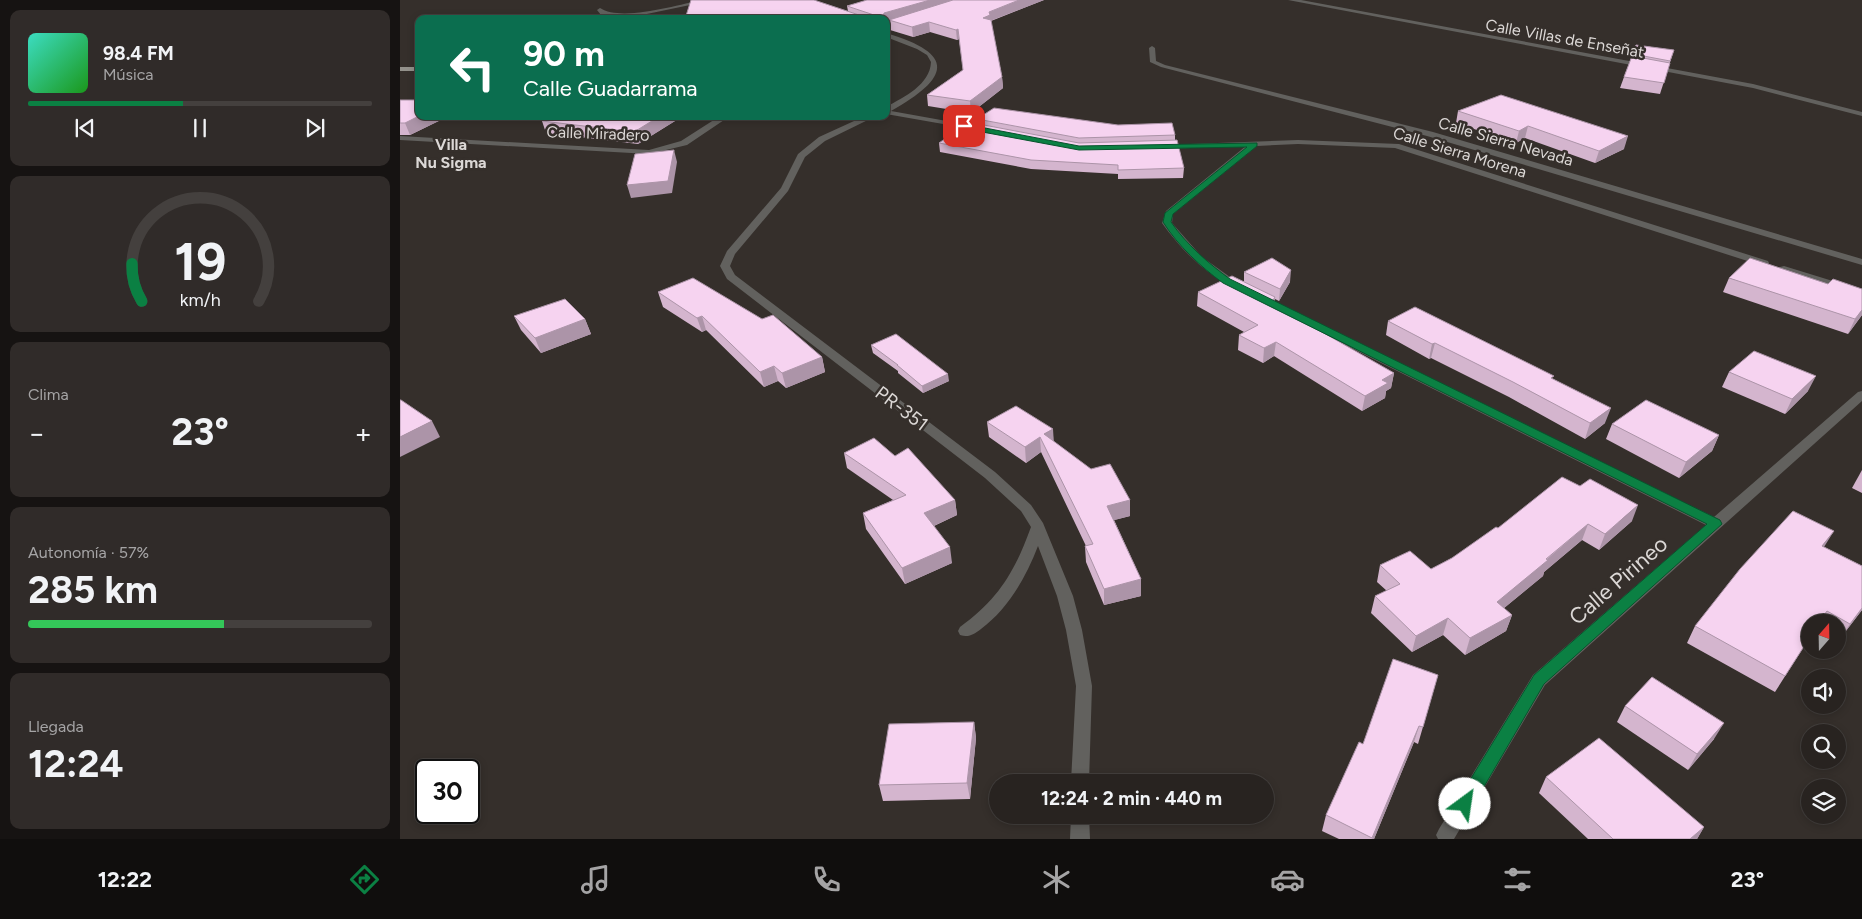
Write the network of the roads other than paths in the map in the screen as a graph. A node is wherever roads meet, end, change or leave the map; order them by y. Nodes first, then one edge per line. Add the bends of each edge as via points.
1 (711, 0) edge
2 (1291, 0) edge
3 (600, 10) dead end
4 (914, 19) edge
5 (890, 27) edge
6 (890, 37) edge
7 (1152, 48) dead end
8 (400, 69) edge
9 (415, 69) edge
10 (890, 109) edge
11 (890, 112) edge
12 (1862, 114) edge
13 (720, 120) edge
14 (863, 120) edge
15 (992, 132) edge
16 (400, 138) edge
17 (1407, 138) junction
18 (1254, 144) junction
19 (1156, 147) edge
20 (1862, 262) edge
21 (1862, 294) edge
22 (1862, 396) edge
23 (1716, 524) junction
24 (1038, 527) junction
25 (966, 631) dead end
26 (1080, 774) edge
27 (1080, 824) edge
28 (1446, 835) dead end
29 (1080, 839) edge

1 - 3 street via 635,13 612,15
2 - 12 street, Calle Villas de Enseñat via 1753,86
4 - 5 main road
6 - 10 street via 928,53 935,65 930,80
7 - 17 street, Calle Sierra Nevada via 1153,62 1163,66
8 - 9 main road
11 - 15 street
13 - 16 street, Calle Miradero via 684,143 649,152
14 - 24 street, PR-351 / PR-351 via 822,139 801,156 785,189 730,253 725,266 731,277 1006,488 1026,508
17 - 18 street, Calle Sierra Morena
17 - 20 street, Calle Sierra Nevada
17 - 21 street, Calle Sierra Morena
18 - 19 street, Calle Sierra Morena
18 - 23 street via 1169,213 1167,222 1174,233 1212,271 1226,281
22 - 23 street, Calle Pirineo
23 - 28 street, Calle Pirineo via 1539,680
24 - 25 street via 1016,581 983,621
24 - 26 street, PR-351 / PR-351 via 1074,630 1084,686
27 - 29 street

